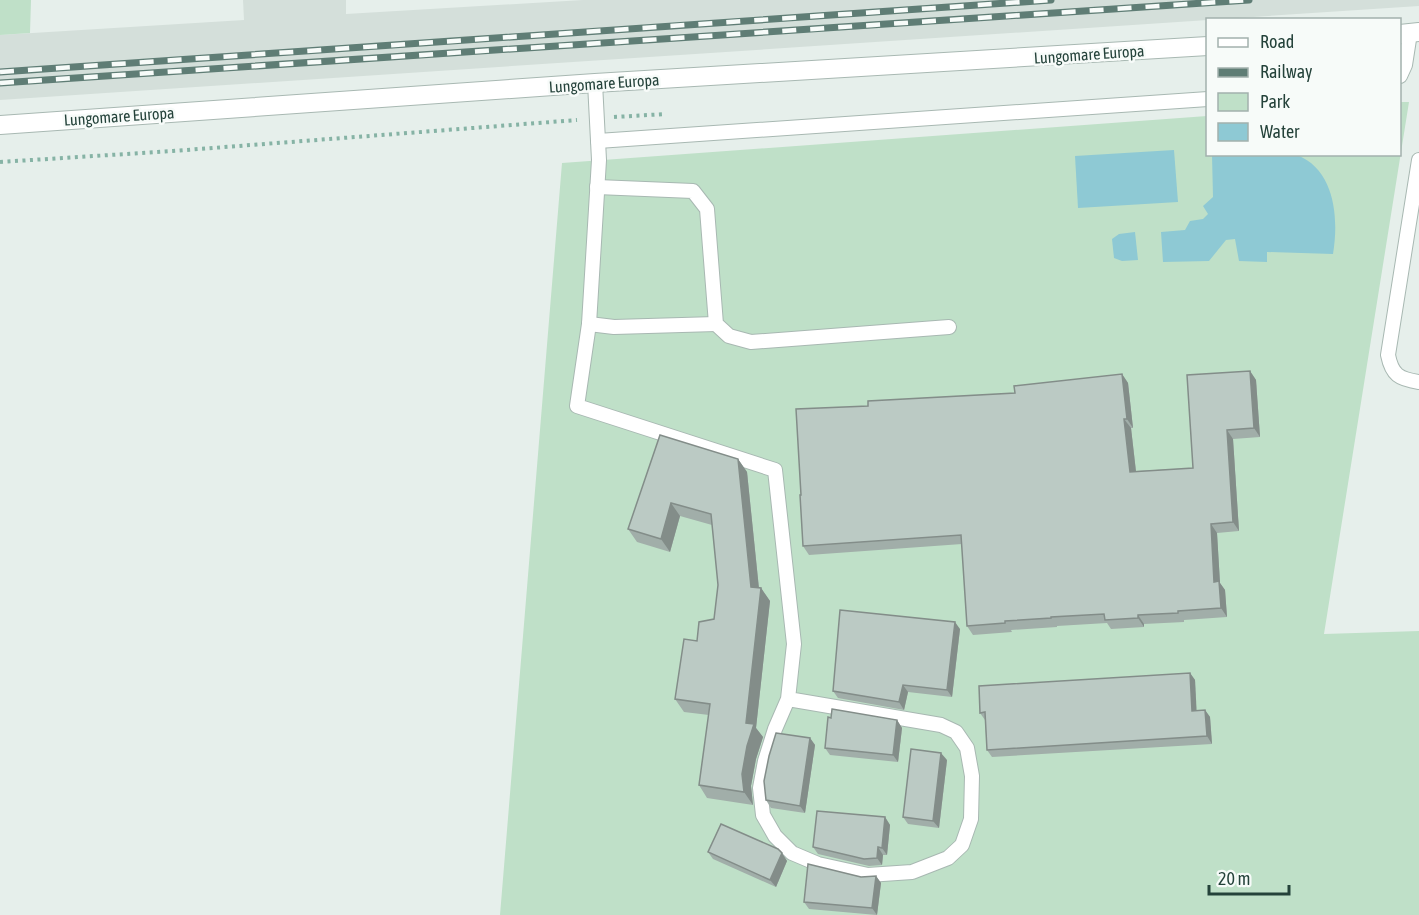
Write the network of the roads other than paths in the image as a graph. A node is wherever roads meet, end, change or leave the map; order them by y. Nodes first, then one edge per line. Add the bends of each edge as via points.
1 (1410, 33) edge
2 (1206, 46) edge
3 (1401, 74) edge
4 (595, 83) junction
5 (1206, 99) edge
6 (0, 124) edge
7 (598, 141) junction
8 (1419, 160) edge
9 (597, 187) junction
10 (589, 324) junction
11 (716, 324) junction
12 (949, 327) dead end
13 (1419, 382) edge
14 (788, 699) junction

1 - 3 lane
2 - 4 street, Lungomare Europa
4 - 6 street, Lungomare Europa
4 - 7 lane
5 - 7 lane
7 - 9 lane
8 - 13 lane via 1388,355 1398,376
9 - 10 lane
9 - 11 lane via 693,191 707,208
10 - 11 lane
10 - 14 lane via 577,406 775,470 794,644
11 - 12 lane via 729,336 751,342
14 - 14 lane via 941,725 956,732 967,748 972,776 971,819 962,845 948,858 912,872 868,875 818,864 792,853 775,836 763,815 760,788 775,729

